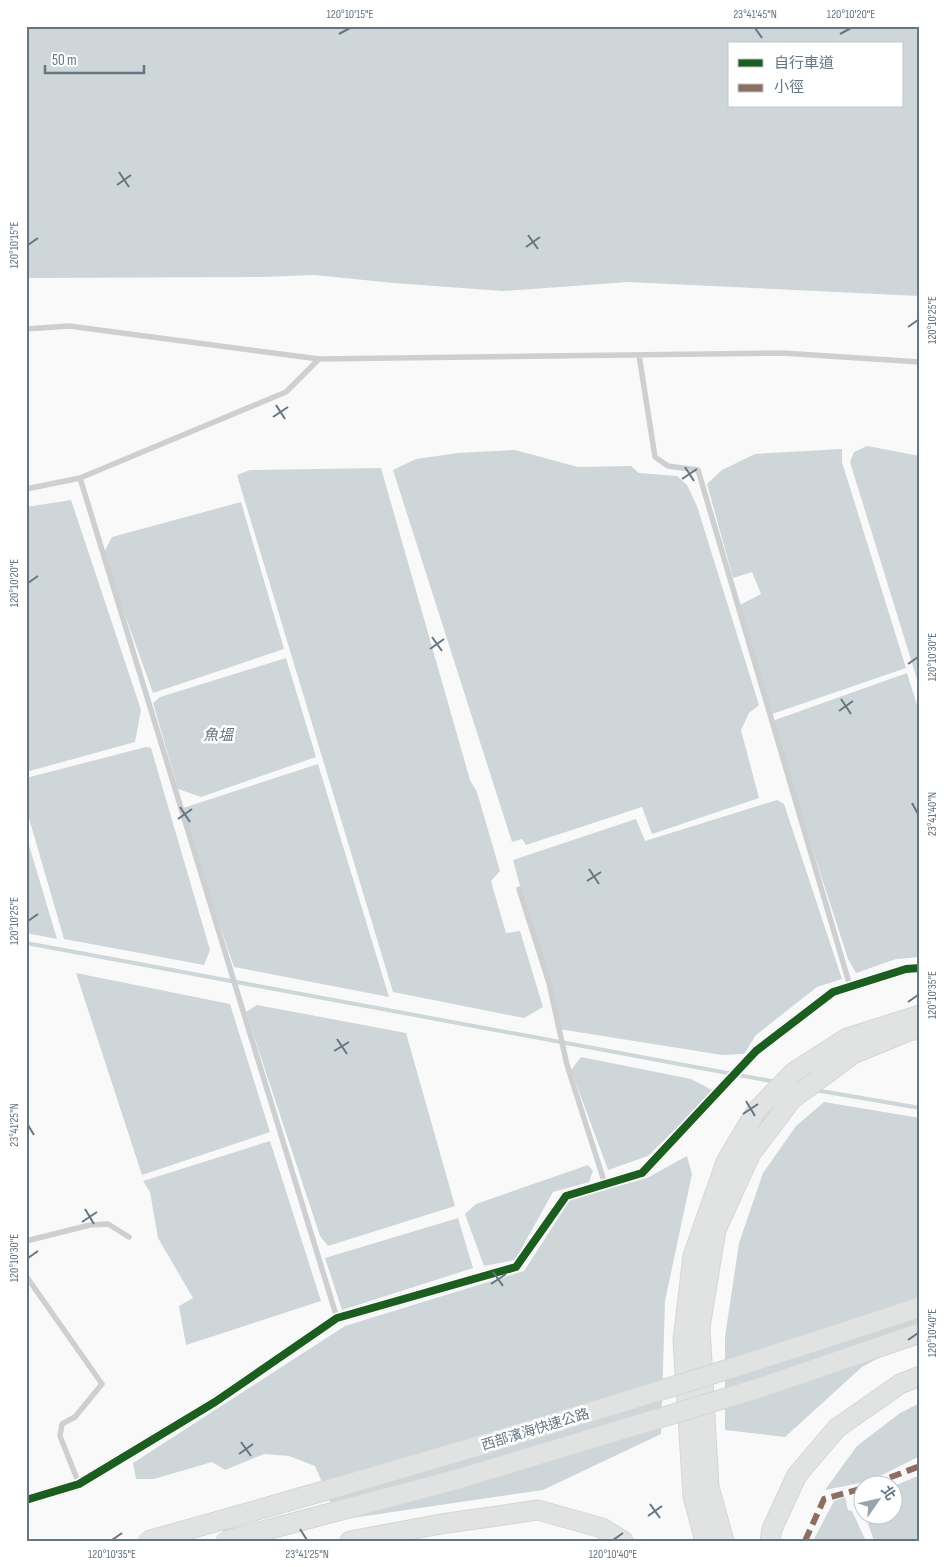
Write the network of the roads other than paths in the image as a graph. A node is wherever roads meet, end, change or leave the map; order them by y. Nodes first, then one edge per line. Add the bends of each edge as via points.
1 (26, 329) edge
2 (639, 355) junction
3 (319, 359) junction
4 (920, 362) edge
5 (80, 478) junction
6 (26, 489) edge
7 (519, 889) dead end
8 (920, 968) edge
9 (850, 986) junction
10 (920, 1015) edge
11 (920, 1030) edge
12 (605, 1184) junction
13 (130, 1237) dead end
14 (26, 1241) edge
15 (26, 1276) edge
16 (920, 1306) edge
17 (337, 1318) junction
18 (920, 1333) edge
19 (920, 1376) edge
20 (79, 1484) junction
21 (26, 1500) edge
22 (147, 1541) edge
23 (225, 1541) edge
24 (350, 1541) edge
25 (623, 1541) edge
26 (705, 1541) edge
27 (724, 1541) edge
28 (770, 1541) edge

1 - 3 lane via 70,326
2 - 3 lane
2 - 4 lane via 782,353
2 - 9 lane via 655,457 668,466 698,470
3 - 5 lane via 286,392
5 - 6 lane
5 - 17 lane
7 - 12 lane
8 - 9 street via 906,969
9 - 12 street via 834,992 756,1051 642,1173
10 - 26 highway via 847,1038 794,1072 757,1110 726,1162 693,1256 683,1340 693,1496
11 - 27 highway via 911,1030 853,1054 792,1099 751,1153 716,1230 700,1328 709,1487
12 - 17 street via 566,1196 516,1267
13 - 14 lane via 108,1224 90,1225
15 - 20 lane via 102,1384 75,1417 62,1424 60,1436
16 - 22 highway, 西部濱海快速公路, bridge via 781,1353 476,1447
17 - 20 street via 215,1402
18 - 23 highway, 西部濱海快速公路, bridge via 758,1388 458,1479
19 - 28 highway via 900,1384 837,1428 798,1475 772,1529
20 - 21 street
24 - 25 highway via 538,1510 602,1528

